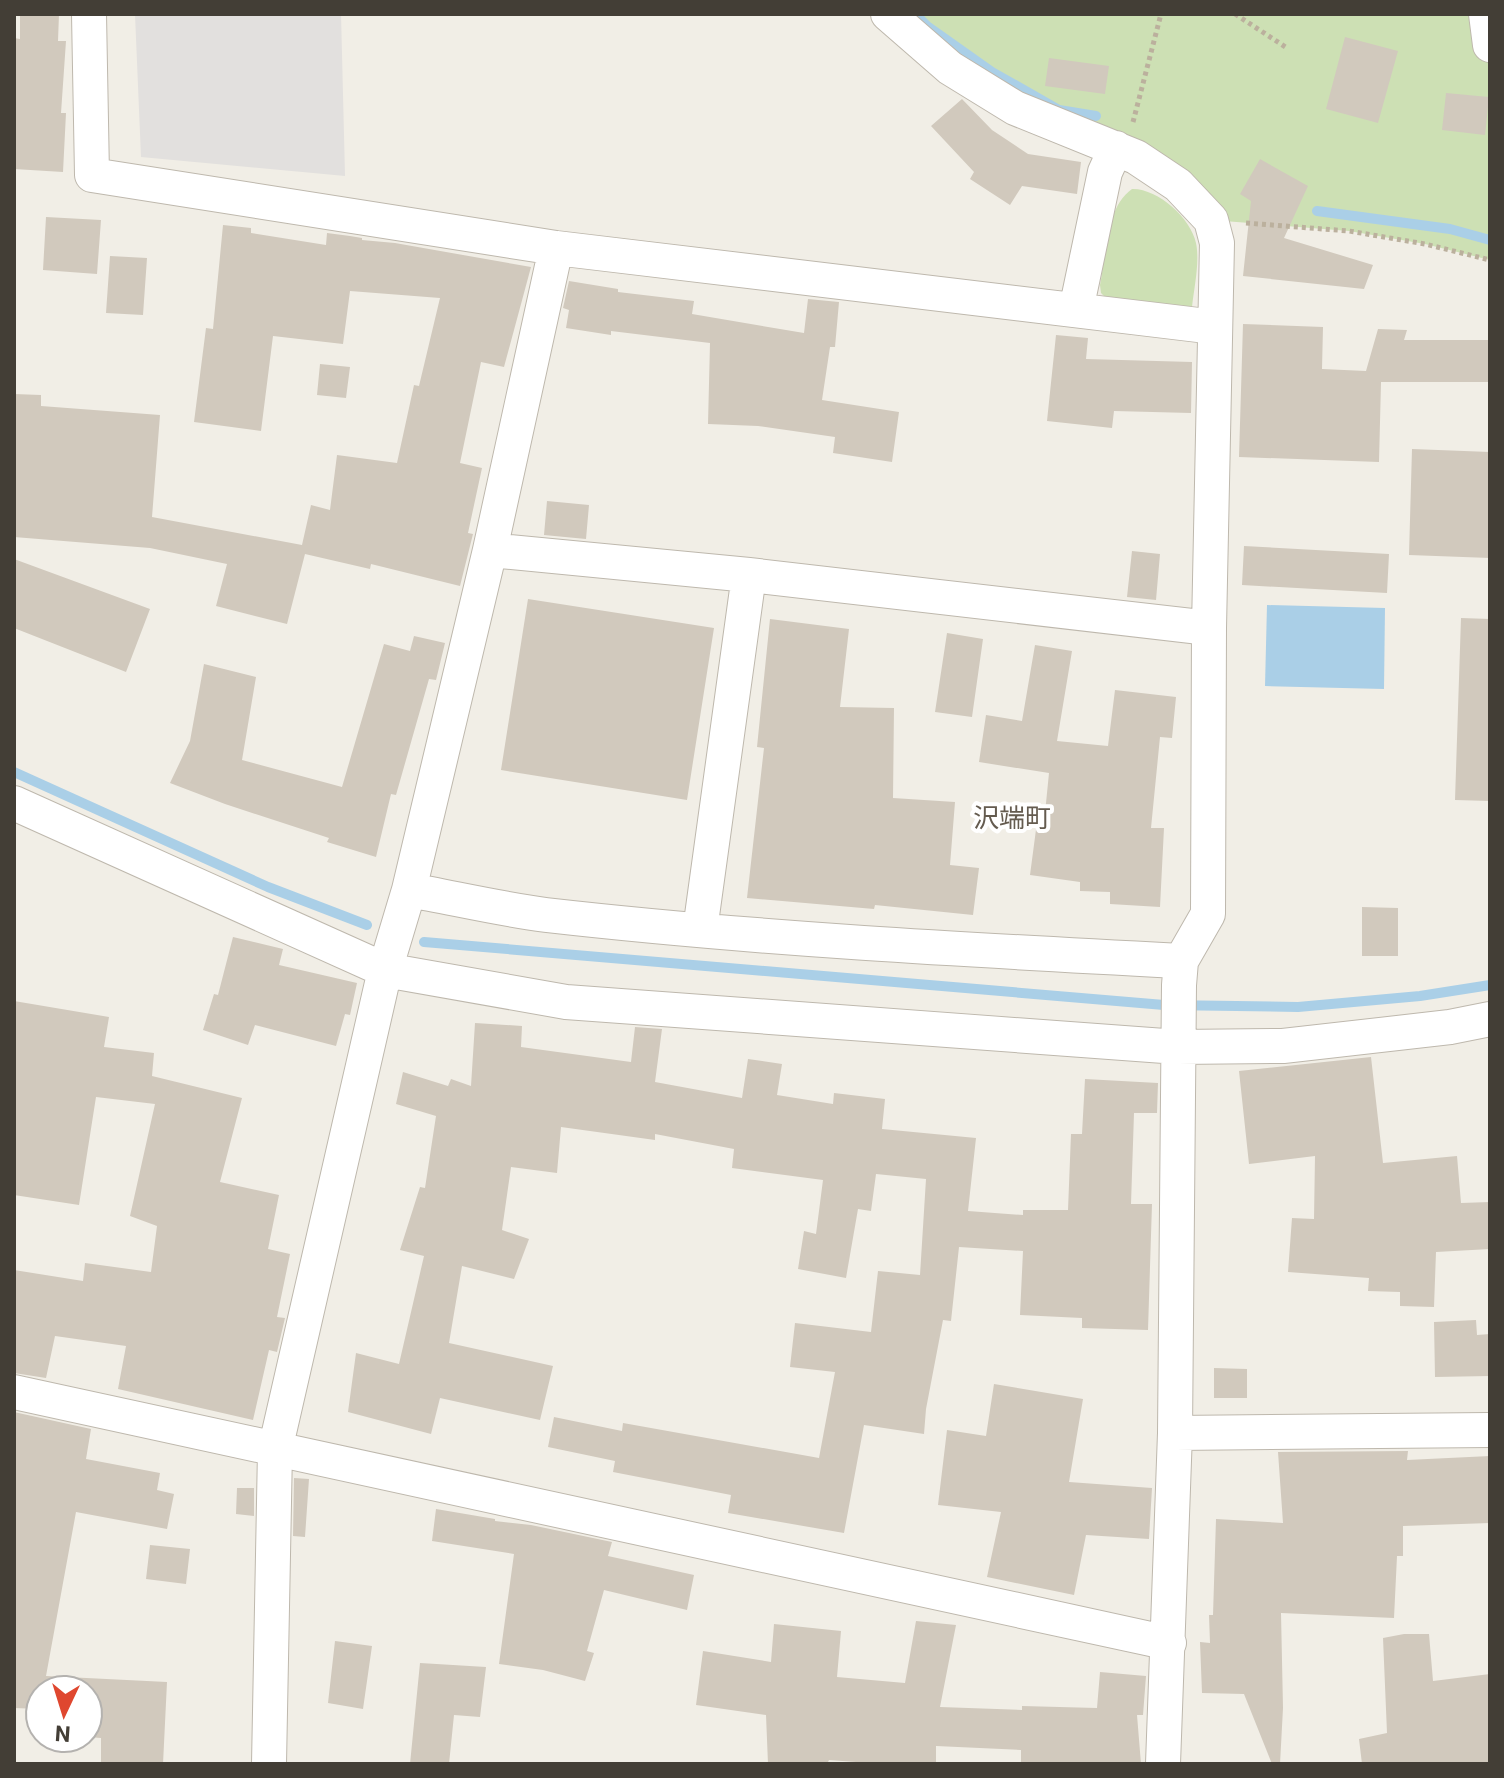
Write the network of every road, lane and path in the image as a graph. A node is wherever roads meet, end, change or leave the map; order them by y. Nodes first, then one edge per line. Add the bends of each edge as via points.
1 (89, 14) edge
2 (888, 14) edge
3 (1161, 14) edge
4 (1235, 14) edge
5 (1486, 14) edge
6 (1490, 45) edge
7 (1287, 48) dead end
8 (1124, 136) junction
9 (1211, 220) junction
10 (556, 248) junction
11 (1490, 260) edge
12 (1076, 310) junction
13 (1215, 327) junction
14 (490, 550) junction
15 (749, 575) junction
16 (1209, 628) junction
17 (14, 803) edge
18 (409, 890) junction
19 (700, 930) junction
20 (385, 970) junction
21 (1180, 973) junction
22 (1490, 1019) edge
23 (1178, 1041) junction
24 (14, 1392) edge
25 (1490, 1430) edge
26 (1175, 1433) junction
27 (275, 1450) junction
28 (1169, 1643) junction
29 (269, 1764) edge
30 (1163, 1764) edge

1 - 10 street via 92,175
2 - 8 street via 950,68 1015,108
3 - 8 path
4 - 7 path
5 - 6 street
8 - 9 street via 1136,157 1178,185
8 - 12 street via 1105,172
9 - 11 path via 1349,231
9 - 13 street via 1217,243
10 - 12 street
10 - 14 street
12 - 13 street
13 - 16 street
14 - 15 street
14 - 18 street
15 - 16 street
15 - 19 street
16 - 21 street via 1208,914
17 - 20 street
18 - 19 street via 543,914
18 - 20 street
19 - 21 street
20 - 23 street via 566,1002
20 - 27 street
21 - 23 street
22 - 23 street via 1283,1046
23 - 26 street
24 - 27 street
25 - 26 street
26 - 28 street
27 - 28 street
27 - 29 street
28 - 30 street

